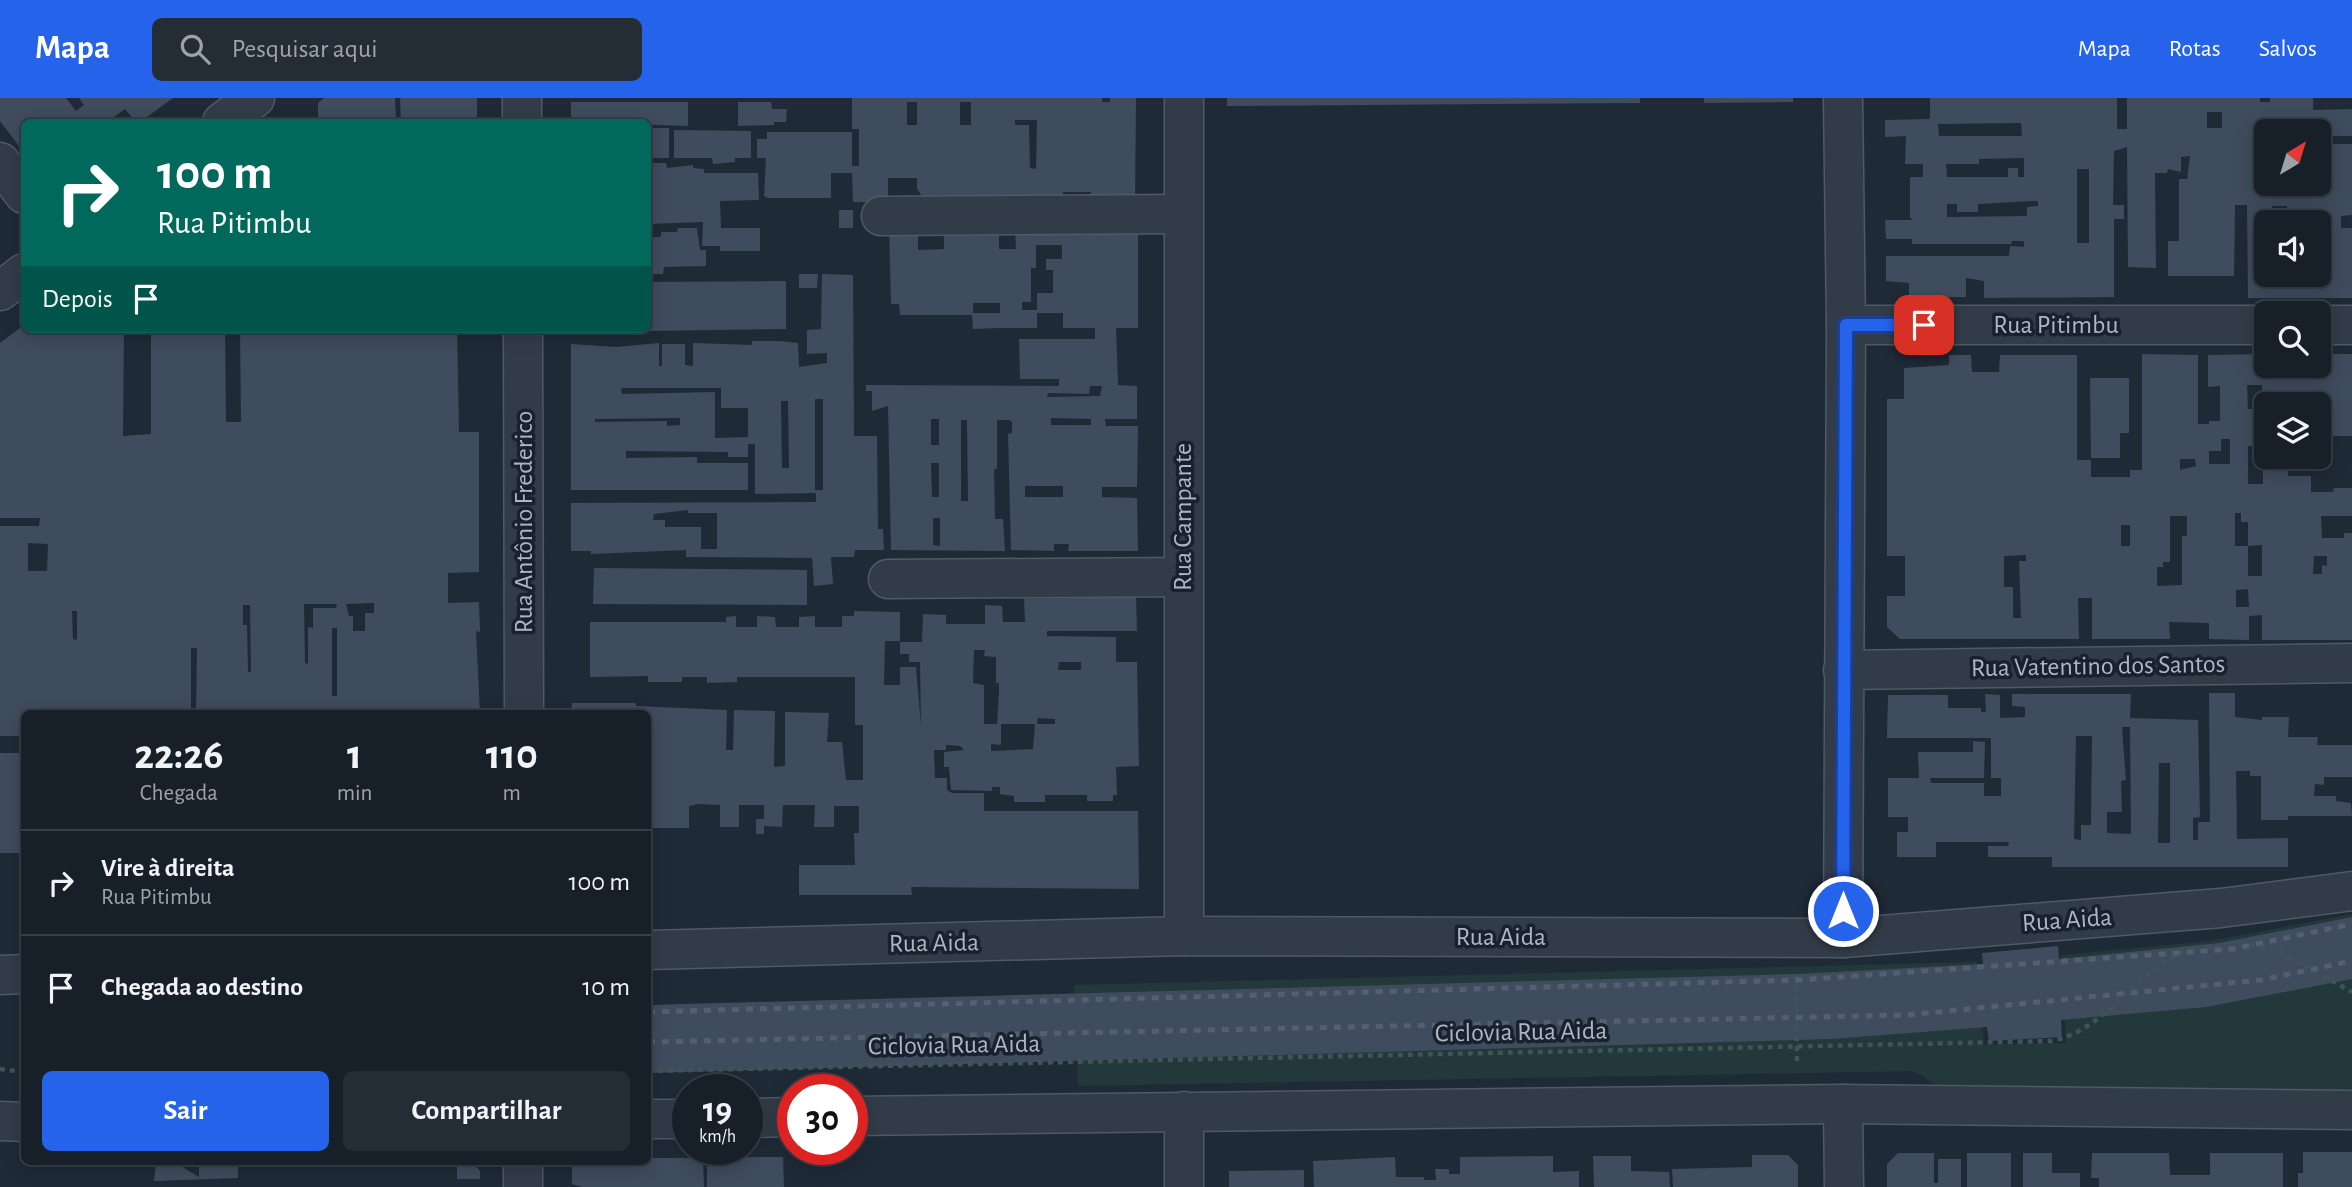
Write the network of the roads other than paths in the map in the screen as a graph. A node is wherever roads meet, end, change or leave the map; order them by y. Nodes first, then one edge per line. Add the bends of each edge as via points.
1 (254, 98) edge
2 (522, 98) edge
3 (1184, 98) edge
4 (1843, 98) edge
5 (226, 119) edge
6 (522, 119) edge
7 (0, 162) edge
8 (21, 190) edge
9 (1184, 214) junction
10 (881, 216) dead end
11 (21, 275) edge
12 (0, 291) edge
13 (1846, 325) junction
14 (2254, 325) edge
15 (2331, 325) edge
16 (2352, 325) edge
17 (523, 333) edge
18 (1183, 577) junction
19 (888, 579) dead end
20 (2352, 663) edge
21 (1843, 670) junction
22 (524, 710) edge
23 (2352, 891) edge
24 (1184, 936) junction
25 (1843, 938) junction
26 (651, 950) edge
27 (21, 974) edge
28 (0, 975) edge
29 (1843, 1104) junction
30 (2352, 1110) edge
31 (1184, 1111) junction
32 (868, 1116) edge
33 (651, 1119) edge
34 (672, 1119) edge
35 (0, 1121) edge
36 (21, 1122) edge
37 (523, 1165) edge
38 (523, 1187) edge
39 (1184, 1187) edge
40 (1843, 1187) edge

1 - 5 street
2 - 6 street
3 - 9 street, Rua Campante
4 - 13 street
7 - 8 street
9 - 10 street
9 - 18 street, Rua Campante
11 - 12 street
13 - 14 street, Rua Pitimbu
13 - 21 street
15 - 16 street
17 - 22 street, Rua Antônio Frederico
18 - 19 street
18 - 24 street, Rua Campante
20 - 21 street, Rua Vatentino dos Santos
21 - 25 street
23 - 25 street, Rua Aida via 2221,908
24 - 25 street, Rua Aida
24 - 26 street, Rua Aida
27 - 28 street
29 - 30 street
29 - 31 street
29 - 40 street
31 - 32 street
31 - 39 street
33 - 34 street
35 - 36 street
37 - 38 street

